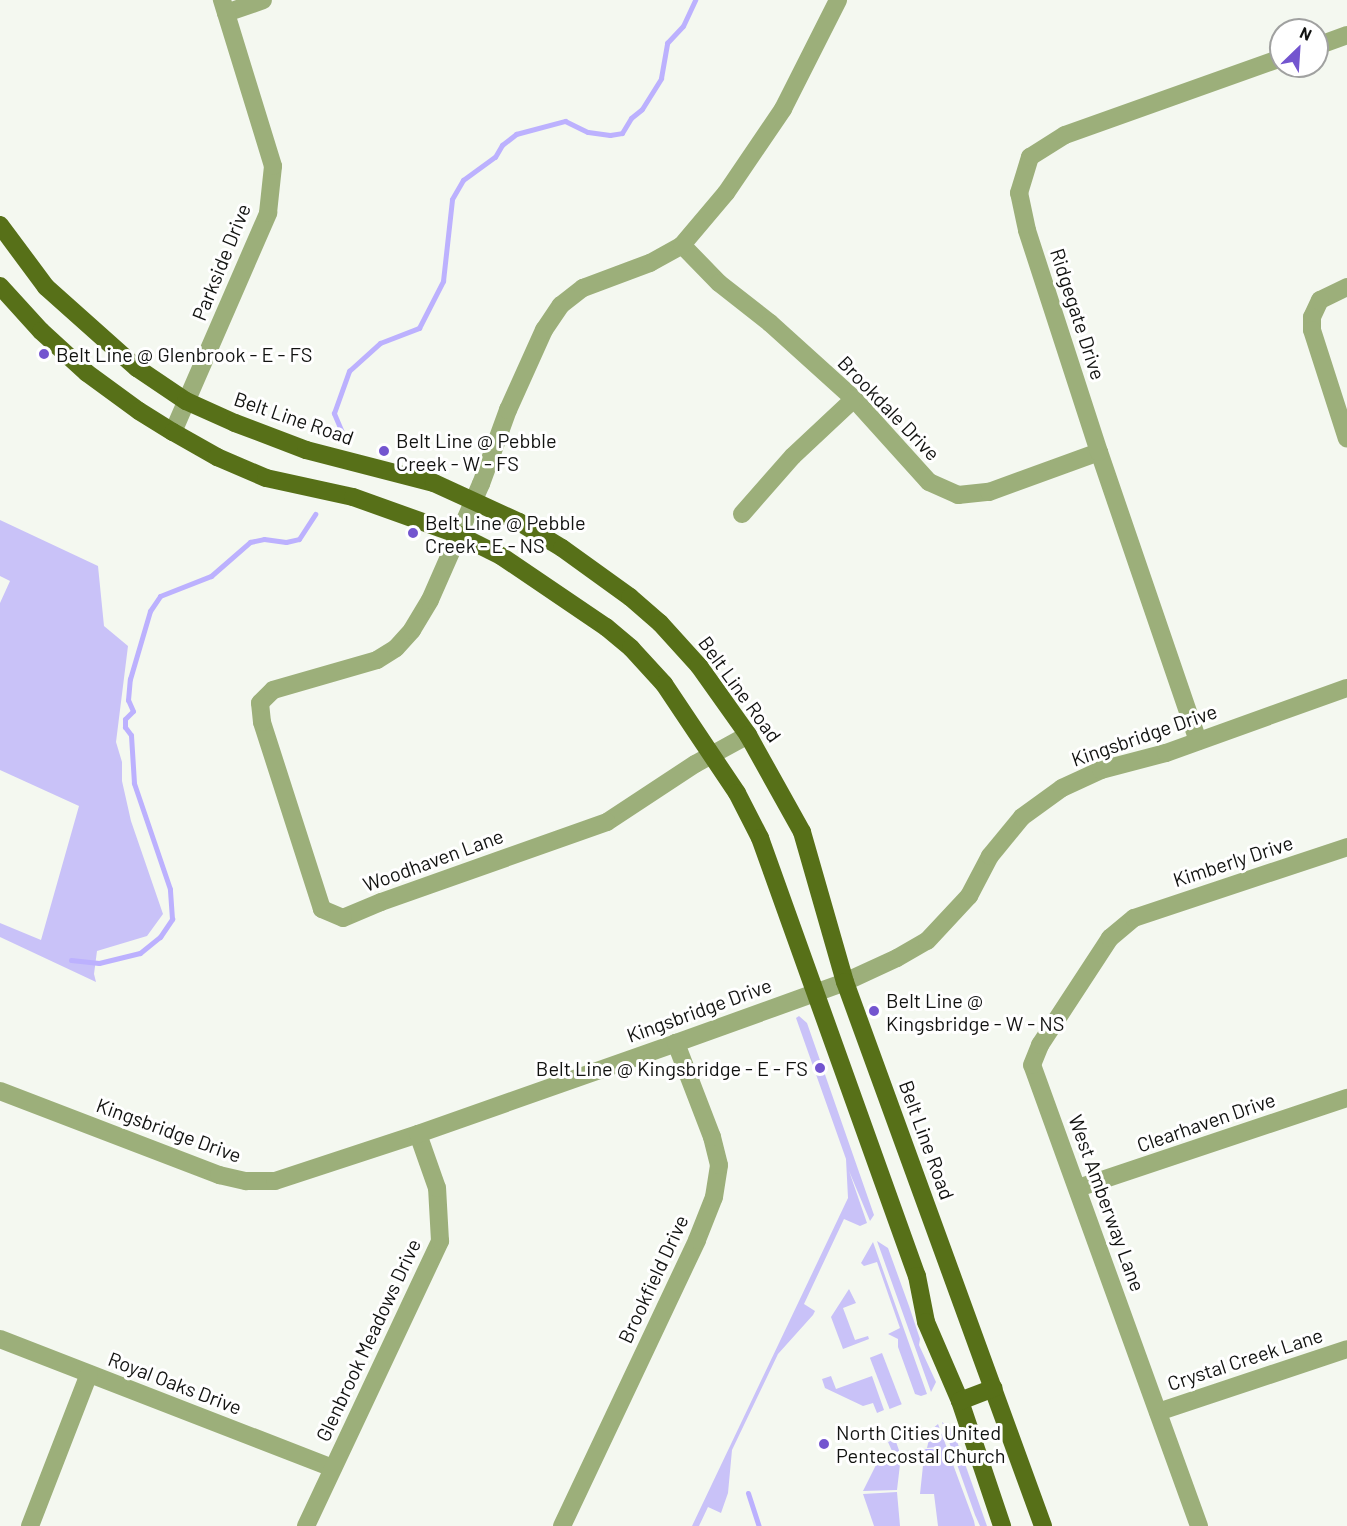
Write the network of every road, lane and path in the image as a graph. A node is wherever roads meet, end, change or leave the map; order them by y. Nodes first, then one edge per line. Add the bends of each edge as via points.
1 (263, 0) edge
2 (838, 0) edge
3 (224, 6) edge
4 (1347, 35) edge
5 (1329, 42) edge
6 (1269, 62) edge
7 (0, 225) edge
8 (682, 245) junction
9 (0, 286) edge
10 (1347, 286) edge
11 (854, 399) junction
12 (186, 401) junction
13 (173, 432) junction
14 (1347, 439) edge
15 (1099, 452) junction
16 (474, 500) junction
17 (742, 514) dead end
18 (459, 535) junction
19 (1347, 688) edge
20 (748, 735) junction
21 (1198, 741) junction
22 (713, 755) junction
23 (1347, 847) edge
24 (1134, 918) joint
25 (845, 982) junction
26 (814, 992) junction
27 (676, 1043) junction
28 (0, 1091) edge
29 (1347, 1098) edge
30 (418, 1134) junction
31 (1078, 1188) junction
32 (0, 1339) edge
33 (1347, 1349) edge
34 (89, 1374) junction
35 (994, 1388) junction
36 (960, 1401) junction
37 (1158, 1412) junction
38 (333, 1468) junction
39 (30, 1526) edge
40 (306, 1526) edge
41 (562, 1526) edge
42 (1002, 1526) edge
43 (1043, 1526) edge
44 (1199, 1526) edge

1 - 3 street
2 - 8 street via 783,109 726,193
3 - 12 street, Parkside Drive via 273,166 268,213
4 - 5 street
6 - 15 street, Ridgegate Drive via 1065,135 1030,157 1019,193 1027,230
7 - 12 main road, Belt Line Road via 46,286 137,368
8 - 11 street, Brookdale Drive via 719,283
8 - 16 street via 650,263 583,288 561,305 527,366
9 - 13 main road via 40,331 87,373
10 - 14 street via 1320,300 1312,324
11 - 15 street, Brookdale Drive via 929,482 958,495 989,492
11 - 17 street via 793,456
12 - 13 street, Parkside Drive
12 - 16 main road, Belt Line Road via 306,450 434,483
13 - 18 main road via 266,478 353,496
15 - 21 street, Ridgegate Drive
16 - 18 street
16 - 20 main road, Belt Line Road via 562,548 630,597 687,652
18 - 22 main road via 501,556 631,648 664,684
18 - 22 street, Woodhaven Lane via 430,600 396,648 377,660 273,690 260,703 262,722 322,909 343,918 607,822
19 - 21 street, Kingsbridge Drive
20 - 22 street, Woodhaven Lane
20 - 25 main road, Belt Line Road via 802,832
21 - 25 street, Kingsbridge Drive via 1101,770 1062,788 1022,817 990,856 969,896 927,941
22 - 26 main road via 760,838
23 - 24 street, Kimberly Drive
24 - 31 street, West Amberway Lane via 1110,938 1040,1045 1032,1065
25 - 26 street, Kingsbridge Drive
25 - 35 main road, Belt Line Road
26 - 27 street, Kingsbridge Drive
26 - 36 main road via 917,1276 927,1322
27 - 30 street, Kingsbridge Drive
27 - 41 street, Brookfield Drive via 719,1165 714,1197
28 - 30 street, Kingsbridge Drive via 219,1175 246,1180 274,1181
29 - 31 street, Clearhaven Drive
30 - 38 street, Glenbrook Meadows Drive via 437,1188 440,1241
31 - 37 street, West Amberway Lane
32 - 34 street, Royal Oaks Drive
33 - 37 street, Crystal Creek Lane
34 - 38 street, Royal Oaks Drive
34 - 39 street
35 - 36 main road
35 - 43 main road, Belt Line Road
36 - 42 main road
37 - 44 street, West Amberway Lane
38 - 40 street, Glenbrook Meadows Drive

